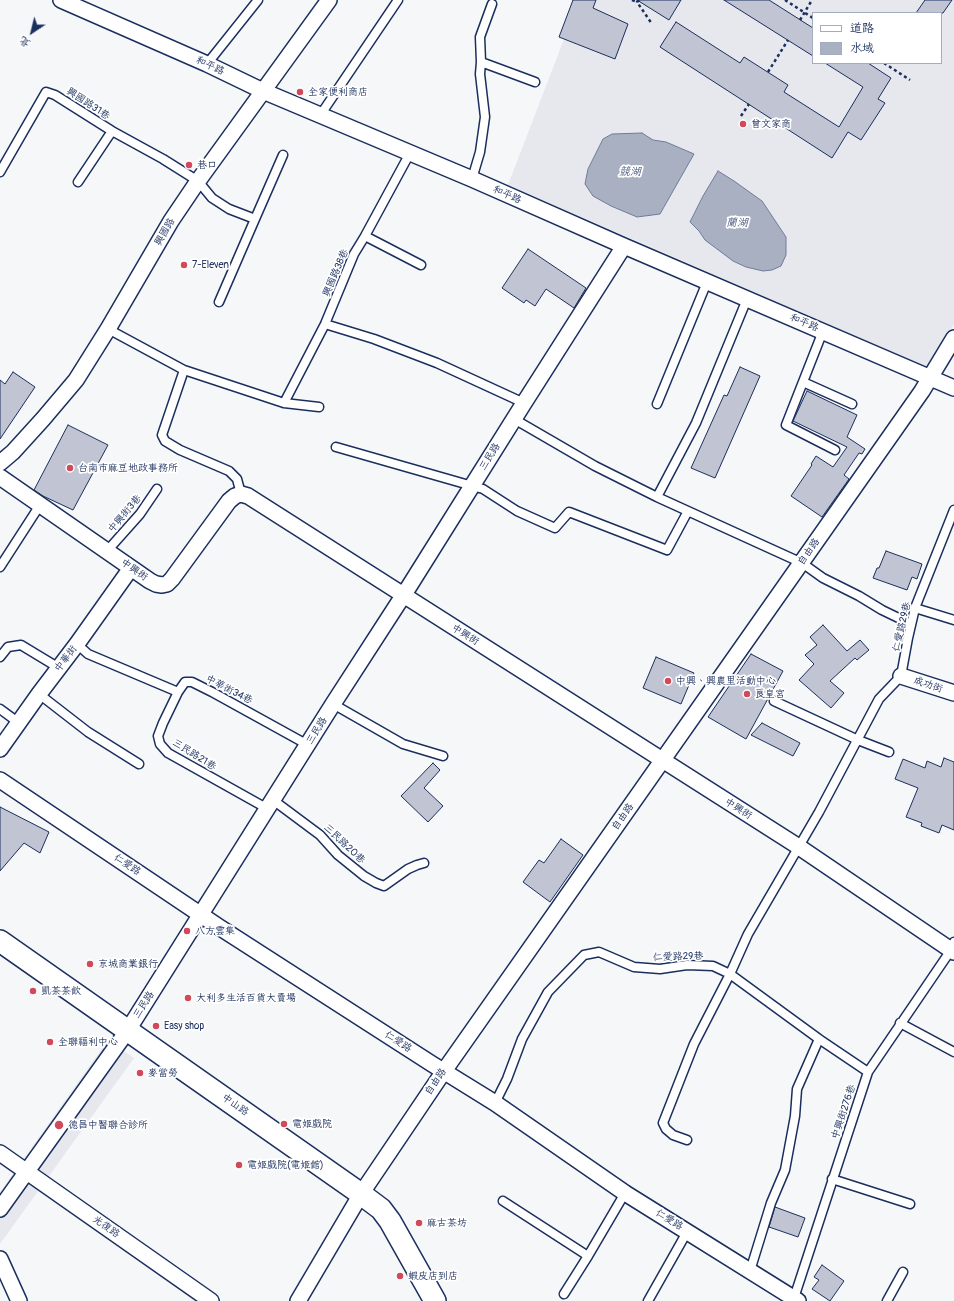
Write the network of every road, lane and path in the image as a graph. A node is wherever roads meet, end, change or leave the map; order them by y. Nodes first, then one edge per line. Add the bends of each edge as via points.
1 (61, 0) edge
2 (258, 0) edge
3 (329, 0) edge
4 (398, 0) edge
5 (632, 0) edge
6 (785, 0) edge
7 (812, 0) edge
8 (638, 1) edge
9 (77, 3) edge
10 (492, 4) dead end
11 (804, 12) junction
12 (812, 17) edge
13 (800, 20) dead end
14 (652, 24) dead end
15 (788, 40) dead end
16 (481, 62) junction
17 (208, 64) junction
18 (886, 64) edge
19 (768, 72) dead end
20 (910, 80) dead end
21 (535, 82) dead end
22 (263, 91) junction
23 (749, 104) dead end
24 (321, 114) junction
25 (741, 116) dead end
26 (112, 131) junction
27 (410, 153) junction
28 (282, 155) dead end
29 (0, 172) edge
30 (472, 179) junction
31 (198, 181) junction
32 (78, 182) dead end
33 (255, 219) junction
34 (365, 236) junction
35 (624, 246) junction
36 (421, 265) dead end
37 (707, 282) junction
38 (747, 299) junction
39 (218, 302) dead end
40 (325, 324) junction
41 (108, 329) junction
42 (823, 331) junction
43 (954, 338) edge
44 (184, 370) junction
45 (930, 378) junction
46 (803, 382) junction
47 (954, 388) edge
48 (524, 402) junction
49 (284, 403) junction
50 (657, 404) dead end
51 (852, 404) dead end
52 (319, 407) dead end
53 (514, 419) junction
54 (336, 447) dead end
55 (835, 450) dead end
56 (0, 463) edge
57 (0, 477) edge
58 (472, 486) junction
59 (157, 489) dead end
60 (241, 494) junction
61 (656, 497) junction
62 (40, 505) junction
63 (954, 510) edge
64 (688, 511) junction
65 (106, 551) junction
66 (802, 563) junction
67 (0, 567) edge
68 (131, 568) junction
69 (403, 596) junction
70 (915, 608) junction
71 (954, 620) edge
72 (911, 624) junction
73 (78, 644) junction
74 (0, 657) edge
75 (59, 668) junction
76 (902, 676) junction
77 (178, 692) junction
78 (39, 694) junction
79 (954, 694) edge
80 (774, 701) dead end
81 (333, 704) junction
82 (0, 709) edge
83 (19, 723) junction
84 (858, 740) junction
85 (308, 745) junction
86 (0, 749) edge
87 (888, 752) dead end
88 (443, 756) dead end
89 (662, 761) junction
90 (139, 764) dead end
91 (0, 780) edge
92 (270, 805) junction
93 (799, 847) junction
94 (424, 863) dead end
95 (202, 915) junction
96 (0, 941) edge
97 (953, 948) edge
98 (730, 974) junction
99 (900, 1023) junction
100 (128, 1030) junction
101 (819, 1039) junction
102 (954, 1052) edge
103 (444, 1071) junction
104 (868, 1072) junction
105 (495, 1103) junction
106 (687, 1140) dead end
107 (0, 1152) edge
108 (27, 1172) junction
109 (832, 1179) junction
110 (625, 1193) junction
111 (361, 1194) junction
112 (503, 1201) dead end
113 (910, 1204) dead end
114 (0, 1209) edge
115 (687, 1232) junction
116 (588, 1256) junction
117 (0, 1259) edge
118 (750, 1271) junction
119 (903, 1272) dead end
120 (564, 1294) dead end
121 (794, 1300) edge
122 (19, 1301) edge
123 (211, 1301) edge
124 (298, 1301) edge
125 (435, 1301) edge
126 (648, 1301) edge
127 (887, 1301) edge

1 - 9 street, 和平路
2 - 17 lane
3 - 22 street, 興國路
4 - 24 lane
5 - 8 path
6 - 11 path
7 - 11 path
8 - 14 path
9 - 17 street, 和平路
10 - 16 lane via 480,38
11 - 12 path
11 - 13 path
15 - 19 path
16 - 21 lane
16 - 30 lane via 485,117 480,152
17 - 22 street, 和平路
18 - 20 path
22 - 24 street, 和平路
22 - 31 street, 興國路
23 - 25 path
24 - 27 street, 和平路
26 - 29 lane, 興國路31巷 via 46,92
26 - 31 lane, 興國路31巷
26 - 32 lane
27 - 30 street, 和平路
27 - 34 lane, 興國路38巷
28 - 33 lane
30 - 35 street, 和平路
31 - 33 lane, 興國路31巷 via 212,198 228,209
31 - 41 street, 興國路 via 162,235
33 - 39 lane
34 - 36 lane
34 - 40 lane, 興國路38巷 via 354,254
35 - 37 street, 和平路
35 - 48 street, 三民路
37 - 38 street, 和平路
37 - 50 lane
38 - 42 street, 和平路
38 - 61 lane via 696,423
40 - 48 lane via 430,360
40 - 49 lane, 興國路38巷
41 - 44 lane
41 - 56 street, 興國路 via 76,380 13,452
42 - 45 street, 和平路
42 - 46 lane
43 - 45 street, 自由路
44 - 49 lane
44 - 60 lane via 162,435 165,441 180,450 229,471 237,479
45 - 47 street, 和平路
45 - 66 street, 自由路
46 - 51 lane
46 - 55 lane via 786,424
48 - 53 street, 三民路
49 - 52 lane
53 - 58 street, 三民路
53 - 61 lane via 595,466
54 - 58 lane
57 - 62 street, 中興街
58 - 64 lane via 483,489 517,511 555,528 569,512 667,550
58 - 69 street, 三民路
59 - 65 lane, 中興街3巷 via 140,514
60 - 68 street, 中興街 via 229,501 167,584 156,584
60 - 69 street, 中興街 via 248,496
61 - 64 lane
62 - 65 street, 中興街
62 - 67 lane
63 - 70 lane, 仁愛路29巷
64 - 66 lane
65 - 68 street, 中興街
66 - 72 lane via 823,578
66 - 89 street, 自由路
68 - 73 street, 中華街
69 - 81 street, 三民路
69 - 89 street, 中興街
70 - 71 lane
70 - 72 lane, 仁愛路29巷
72 - 76 lane, 仁愛路29巷
73 - 75 street, 中華街
73 - 77 lane via 88,654
74 - 75 lane via 8,647 21,645
75 - 78 street, 中華街
76 - 79 street, 成功街
76 - 84 lane via 879,699
77 - 85 lane, 中華街34巷 via 185,682 192,682
77 - 92 lane, 三民路21巷 via 158,736 160,744 168,753
78 - 83 street, 中華街
78 - 90 lane via 88,732
80 - 84 lane
81 - 85 street, 三民路
81 - 88 lane via 403,744
82 - 83 lane
83 - 86 street, 中華街
84 - 87 lane
84 - 93 lane
85 - 92 street, 三民路
89 - 93 street, 中興街
89 - 103 street, 自由路
91 - 95 street, 仁愛路
92 - 94 lane, 三民路20巷 via 320,835 338,855 376,883 384,886 408,869
92 - 95 street, 三民路
93 - 97 street, 中興街
93 - 98 lane via 748,934
95 - 100 street, 三民路
95 - 103 street, 仁愛路
96 - 100 main road, 中山路
97 - 99 lane, 中興街276巷
98 - 101 lane, 仁愛路29巷
98 - 105 lane, 仁愛路29巷 via 713,966 686,965 660,969 634,967 599,952 584,954 548,992 522,1039
98 - 106 lane via 694,1044 663,1123 673,1135
99 - 102 lane
99 - 104 lane, 中興街276巷
100 - 108 street, 三民路
100 - 111 main road, 中山路
101 - 104 lane, 仁愛路29巷
101 - 118 lane via 797,1089 785,1170 771,1203
103 - 105 street, 仁愛路
103 - 111 street, 自由路
104 - 109 lane, 中興街276巷
105 - 110 street, 仁愛路
107 - 108 street, 光復路
108 - 114 street, 三民路
108 - 123 street, 光復路
109 - 113 lane
109 - 121 lane, 中興街276巷
110 - 115 street, 仁愛路
110 - 116 lane
111 - 124 street, 自由路
111 - 125 main road, 中山路 via 381,1209 390,1221
112 - 116 lane
115 - 118 street, 仁愛路
115 - 126 lane
116 - 120 lane
117 - 122 street
118 - 121 street, 仁愛路
119 - 127 lane

